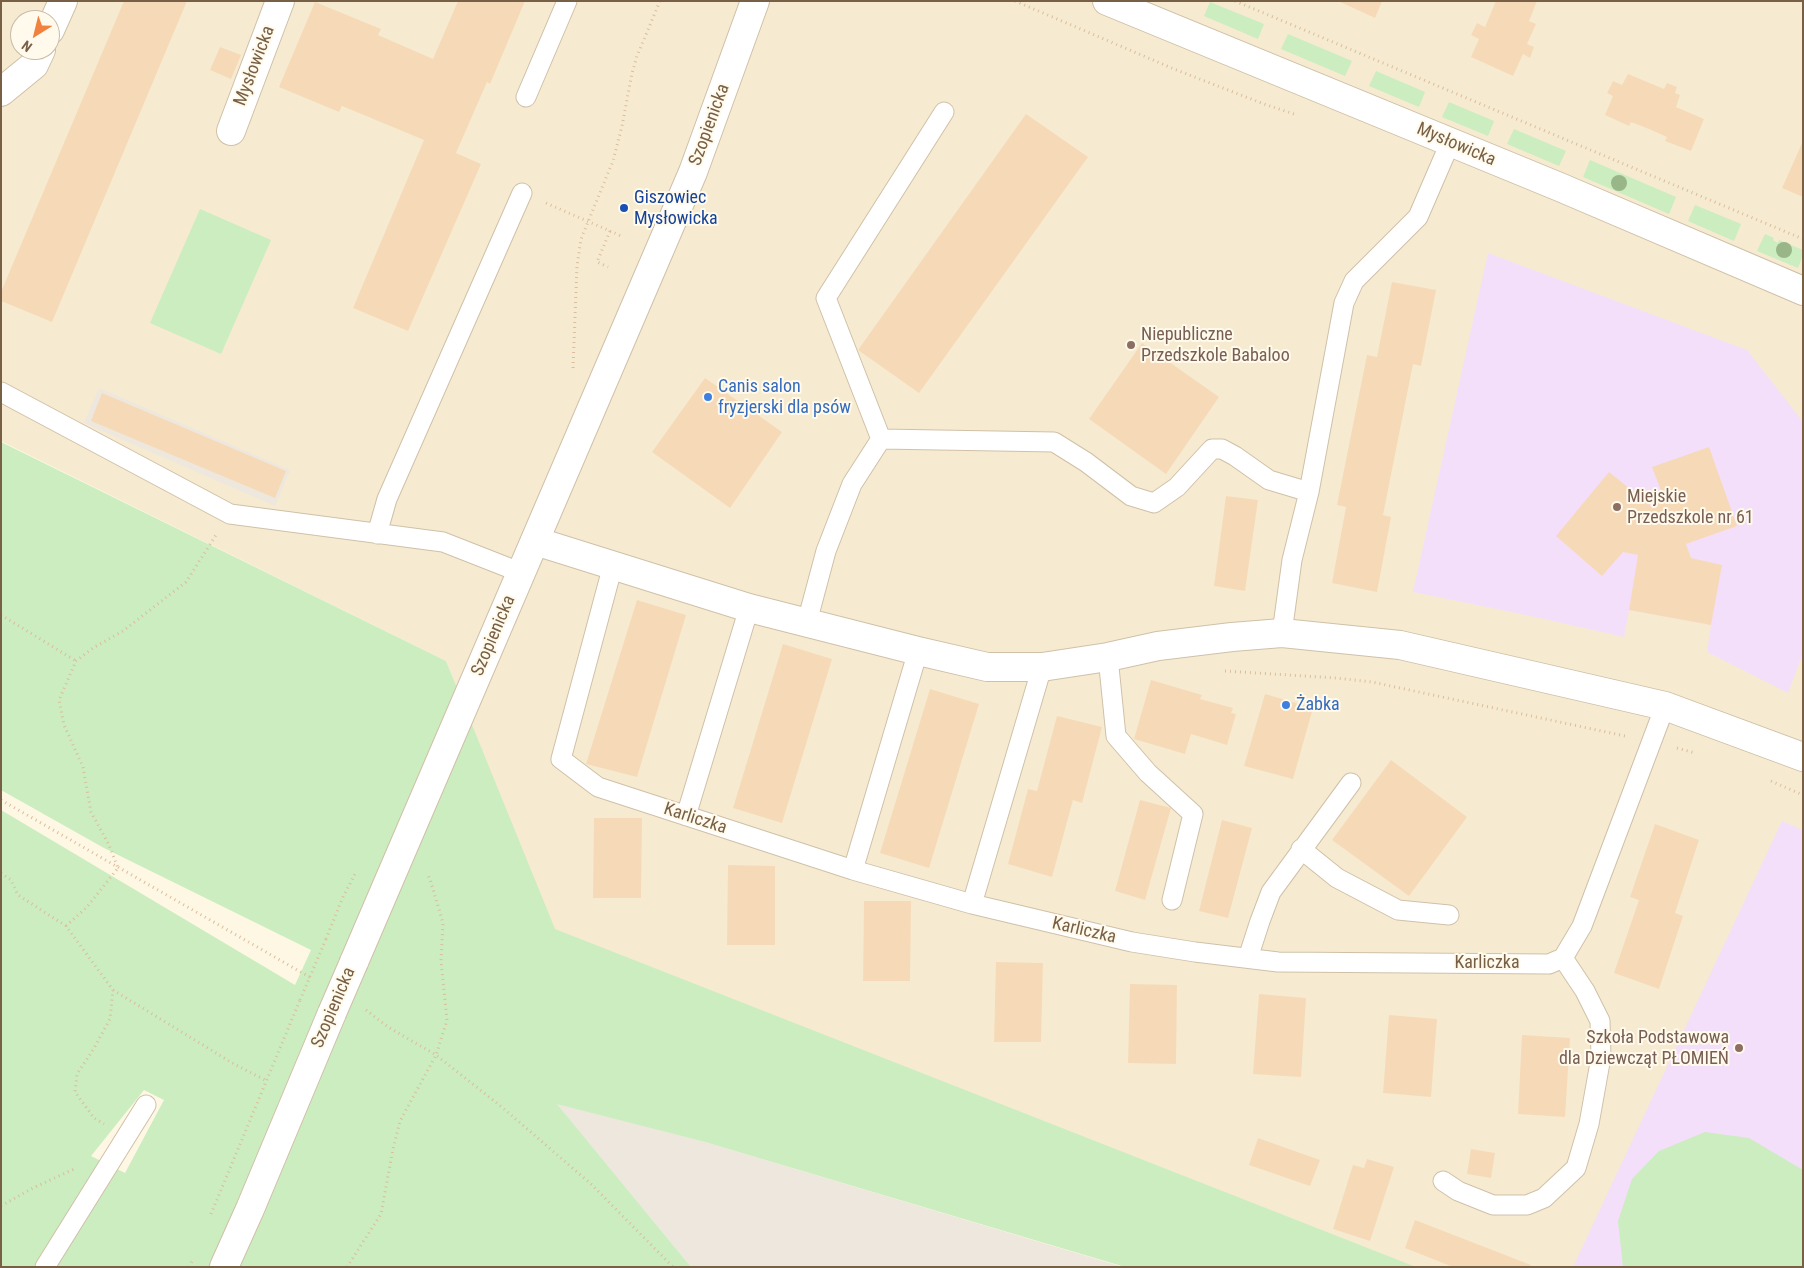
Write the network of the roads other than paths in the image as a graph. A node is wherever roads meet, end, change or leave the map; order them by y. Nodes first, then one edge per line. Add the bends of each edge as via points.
1 (280, 1) edge
2 (567, 1) edge
3 (755, 1) edge
4 (1107, 1) edge
5 (36, 60) edge
6 (1, 92) edge
7 (526, 97) dead end
8 (944, 112) dead end
9 (230, 131) dead end
10 (1450, 143) junction
11 (522, 193) road end
12 (1803, 292) edge
13 (1, 392) edge
14 (881, 439) junction
15 (1309, 492) junction
16 (377, 534) junction
17 (535, 542) junction
18 (613, 565) junction
19 (522, 573) junction
20 (749, 608) junction
21 (807, 622) junction
22 (1282, 633) junction
23 (918, 651) junction
24 (1108, 657) junction
25 (1042, 667) junction
26 (1665, 706) junction
27 (1803, 757) edge
28 (1351, 783) dead end
29 (686, 816) junction
30 (1301, 849) junction
31 (853, 870) junction
32 (1172, 900) dead end
33 (972, 904) junction
34 (1449, 915) dead end
35 (1248, 958) junction
36 (1563, 958) junction
37 (146, 1105) dead end
38 (1442, 1181) dead end
39 (45, 1267) edge
40 (224, 1267) edge

1 - 9 street, Mysłowicka
2 - 7 lane
3 - 17 street, Szopienicka via 693,172
4 - 10 street, Mysłowicka
5 - 6 street
8 - 14 lane via 826,298
10 - 12 street, Mysłowicka
10 - 15 lane via 1418,217 1354,282 1344,302
11 - 16 lane via 386,499
13 - 16 lane via 230,514
14 - 15 lane via 1054,442 1131,496 1154,503 1177,487 1212,450 1222,449 1269,480
14 - 21 lane via 852,484 826,551
15 - 22 lane via 1292,560
16 - 19 lane via 443,542
17 - 18 street
17 - 19 street, Szopienicka
18 - 20 street
18 - 29 lane, Karliczka via 561,759 598,787
19 - 40 street, Szopienicka, bridge
20 - 21 street
20 - 29 lane
21 - 23 street
22 - 24 street via 1158,646
22 - 26 street via 1400,645
23 - 25 street via 987,667
23 - 31 lane
24 - 25 street
24 - 32 lane via 1116,736 1148,773 1193,814
25 - 33 lane
26 - 27 street
26 - 36 lane via 1582,926
28 - 30 lane
29 - 31 lane, Karliczka
30 - 34 lane via 1337,878 1398,910
30 - 35 lane via 1272,892
31 - 33 lane, Karliczka
33 - 35 lane, Karliczka via 1132,942
35 - 36 lane, Karliczka via 1278,962 1549,964
36 - 38 lane via 1600,1021 1601,1057 1589,1124 1576,1168 1544,1198 1527,1205 1493,1205
37 - 39 lane

